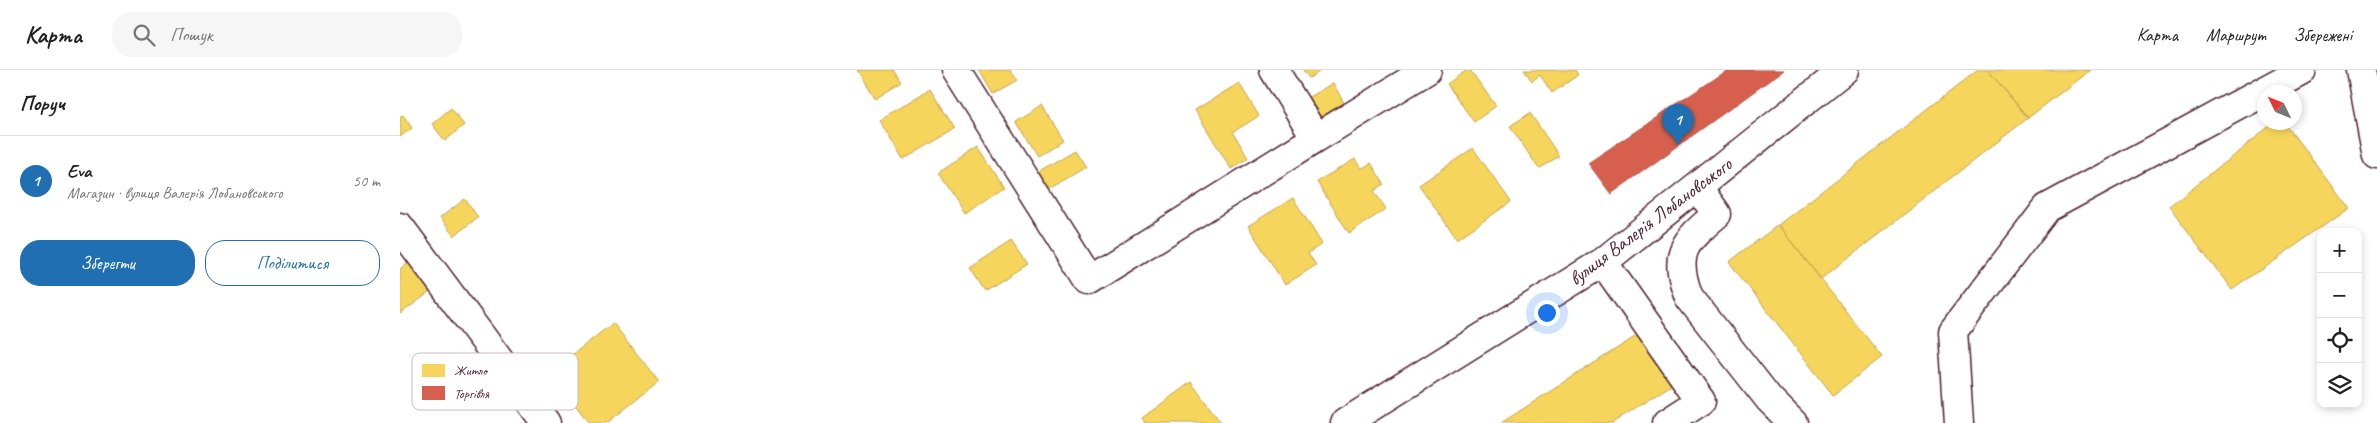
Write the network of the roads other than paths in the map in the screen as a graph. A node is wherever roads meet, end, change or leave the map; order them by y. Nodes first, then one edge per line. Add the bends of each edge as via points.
1 (956, 70) edge
2 (1274, 70) edge
3 (1427, 70) edge
4 (1844, 70) edge
5 (2302, 70) edge
6 (2362, 70) edge
7 (1316, 138) junction
8 (2377, 155) edge
9 (1698, 188) junction
10 (400, 227) edge
11 (1603, 262) junction
12 (494, 353) edge
13 (536, 410) edge
14 (546, 423) edge
15 (1345, 423) edge
16 (1667, 423) edge
17 (1793, 423) edge
18 (1959, 423) edge

1 - 7 street via 1088,280
2 - 7 street
3 - 7 street
4 - 9 street, вулиця Валерія Лобановського
5 - 18 street via 2047,208 1953,331
6 - 8 street
9 - 11 street, вулиця Валерія Лобановського
9 - 17 street via 1717,214 1689,238 1681,259 1682,278 1689,297 1769,399
10 - 12 street
11 - 15 street, вулиця Валерія Лобановського
11 - 16 street via 1701,401
13 - 14 street

